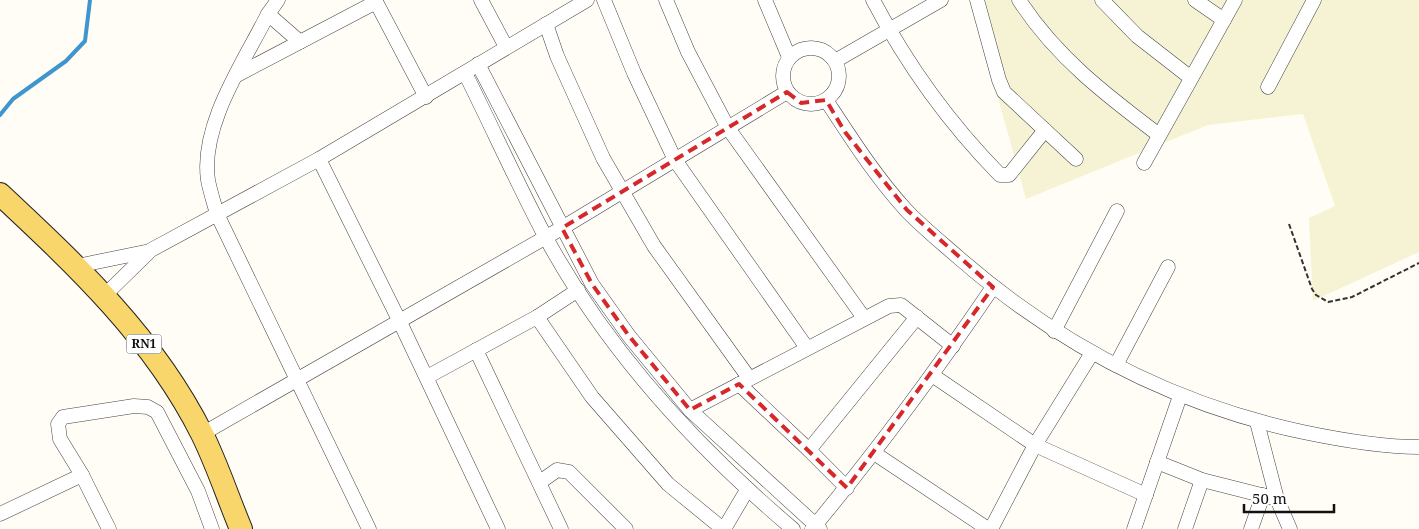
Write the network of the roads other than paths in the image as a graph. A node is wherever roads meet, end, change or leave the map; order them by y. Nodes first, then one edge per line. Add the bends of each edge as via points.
1 (278, 0) edge
2 (480, 0) edge
3 (587, 0) edge
4 (604, 0) edge
5 (666, 0) edge
6 (765, 0) edge
7 (873, 0) edge
8 (940, 0) edge
9 (977, 0) edge
10 (1019, 0) edge
11 (1102, 0) edge
12 (1195, 0) edge
13 (1235, 0) edge
14 (1314, 0) edge
15 (375, 1) edge
16 (268, 14) junction
17 (1224, 20) junction
18 (546, 24) junction
19 (888, 30) junction
20 (300, 42) junction
21 (506, 48) junction
22 (789, 57) junction
23 (835, 61) junction
24 (478, 64) junction
25 (465, 73) junction
26 (237, 75) junction
27 (1191, 78) junction
28 (1268, 87) dead end
29 (788, 92) junction
30 (426, 97) junction
31 (826, 100) junction
32 (728, 128) junction
33 (1045, 130) junction
34 (1159, 135) junction
35 (319, 159) junction
36 (675, 160) junction
37 (1076, 160) dead end
38 (1144, 163) dead end
39 (622, 191) junction
40 (0, 194) edge
41 (1117, 211) dead end
42 (217, 214) junction
43 (562, 228) junction
44 (546, 237) junction
45 (151, 250) junction
46 (78, 266) junction
47 (1168, 267) dead end
48 (993, 287) junction
49 (578, 290) junction
50 (105, 295) junction
51 (537, 317) junction
52 (917, 317) junction
53 (864, 318) junction
54 (399, 320) junction
55 (1054, 331) junction
56 (953, 346) junction
57 (807, 348) junction
58 (476, 350) junction
59 (1092, 353) junction
60 (1116, 365) junction
61 (932, 375) junction
62 (426, 377) junction
63 (744, 381) junction
64 (297, 382) junction
65 (1180, 396) junction
66 (690, 410) junction
67 (1257, 422) junction
68 (202, 434) junction
69 (1035, 445) junction
70 (1419, 447) edge
71 (809, 450) junction
72 (874, 453) junction
73 (1157, 462) junction
74 (82, 475) junction
75 (1202, 480) junction
76 (540, 482) junction
77 (847, 488) junction
78 (747, 490) junction
79 (1146, 495) junction
80 (1263, 495) junction
81 (1277, 499) junction
82 (0, 514) edge
83 (816, 528) edge
84 (109, 529) edge
85 (212, 529) edge
86 (241, 529) edge
87 (369, 529) edge
88 (498, 529) edge
89 (561, 529) edge
90 (626, 529) edge
91 (723, 529) edge
92 (793, 529) edge
93 (990, 529) edge
94 (1134, 529) edge
95 (1185, 529) edge
96 (1251, 529) edge
97 (1290, 529) edge

1 - 16 street
2 - 21 street
3 - 18 street
4 - 36 street
5 - 32 street via 688,52
6 - 22 street
7 - 19 street
8 - 19 street
9 - 33 street via 1001,86 1008,97
10 - 34 street via 1043,34 1073,67
11 - 27 street via 1142,41
12 - 17 street
13 - 17 street
14 - 28 street
15 - 20 street
15 - 30 street
16 - 20 street
16 - 26 street
17 - 27 street
18 - 21 street
18 - 39 street via 603,158
19 - 23 street
19 - 33 street via 933,99 1000,175 1009,174
20 - 26 street
21 - 24 street
22 - 23 street via 806,47 815,47 824,50
22 - 29 street via 782,74
23 - 31 street via 839,80
24 - 25 street
24 - 43 street
25 - 30 street
25 - 44 street
26 - 42 street via 212,130 208,155 208,179
27 - 34 street
29 - 31 street via 801,103
29 - 32 street
30 - 35 street
31 - 48 street via 851,140 907,210
32 - 36 street
32 - 53 street
33 - 37 street
34 - 38 street
35 - 42 street
35 - 54 street
36 - 39 street
36 - 57 street
39 - 43 street
39 - 63 street via 654,246 698,303
40 - 46 main road, RN1
41 - 55 street
42 - 45 street
42 - 64 street
43 - 44 street
43 - 66 street via 592,284 618,321
44 - 49 street
44 - 54 street
45 - 46 street
45 - 50 street
46 - 50 main road, RN1
47 - 60 street
48 - 55 street
48 - 56 street
49 - 51 street
49 - 78 street via 650,387
50 - 68 main road, RN1 via 167,376
51 - 58 street
51 - 91 street via 592,397 668,484
52 - 53 street via 897,305 882,308
52 - 56 street
52 - 71 street
53 - 57 street
54 - 62 street
54 - 64 street
55 - 59 street
56 - 61 street
57 - 63 street
58 - 62 street
58 - 76 street
59 - 60 street
59 - 69 street
60 - 65 street
61 - 69 street
61 - 72 street
62 - 88 street
63 - 66 street
63 - 71 street
64 - 68 street
64 - 87 street
65 - 67 street
65 - 73 street
66 - 83 street
67 - 70 street via 1343,440
67 - 81 street
68 - 86 main road, RN1
69 - 79 street
69 - 93 street
71 - 77 street
72 - 77 street
72 - 93 street
73 - 75 street
73 - 79 street
74 - 82 street
74 - 84 street
74 - 85 street via 60,439 58,431 63,417 134,406 153,408 180,452
75 - 80 street
75 - 95 street
76 - 89 street
76 - 90 street via 553,472 569,472
77 - 83 street
78 - 91 street
78 - 92 street
79 - 94 street
80 - 81 street
80 - 96 street
81 - 97 street

